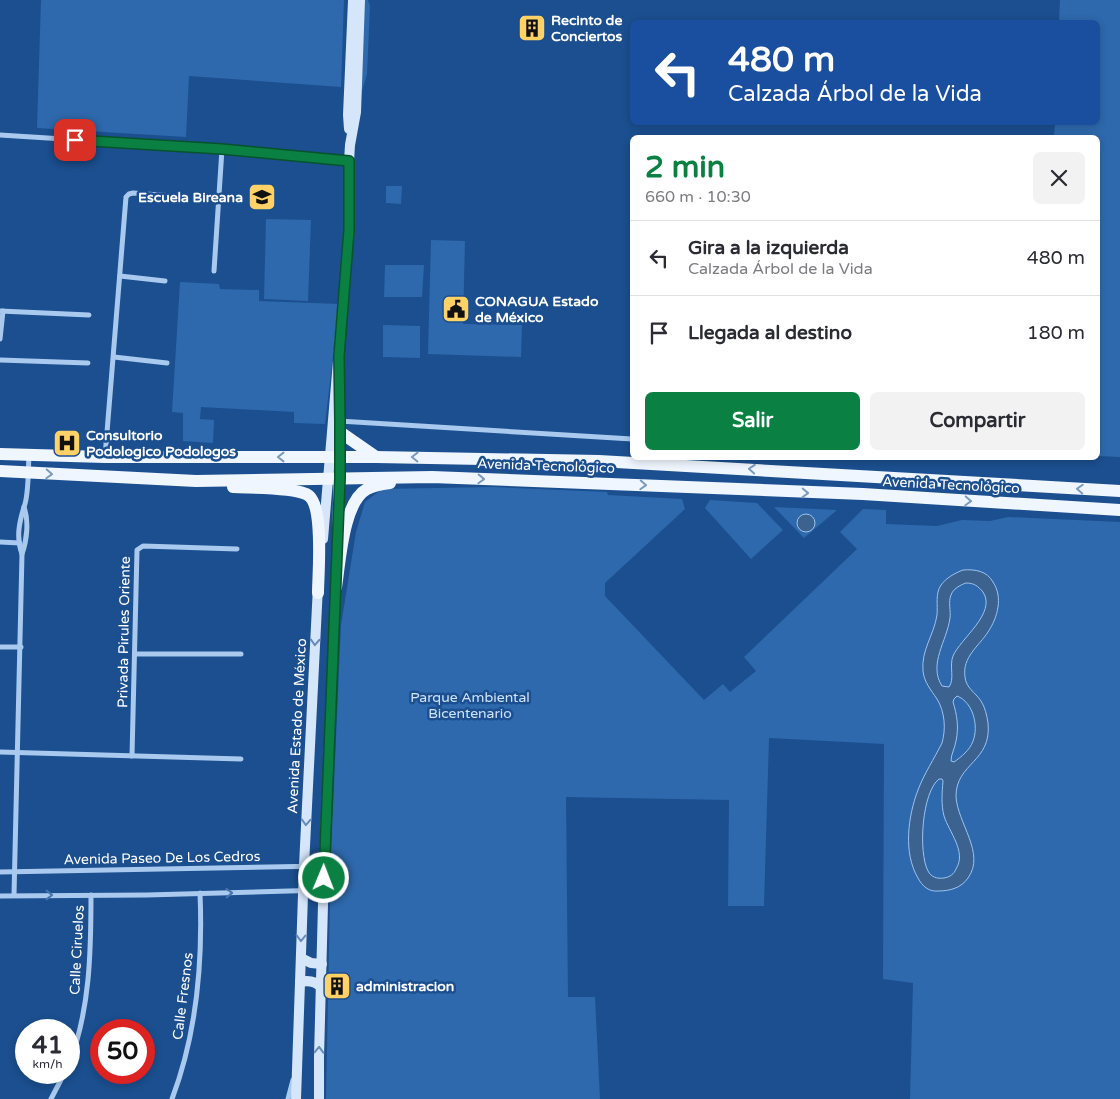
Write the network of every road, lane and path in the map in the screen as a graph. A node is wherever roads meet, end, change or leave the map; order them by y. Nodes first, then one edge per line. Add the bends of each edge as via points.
1 (354, 0) edge
2 (360, 0) edge
3 (0, 135) edge
4 (350, 145) junction
5 (222, 149) junction
6 (349, 161) junction
7 (173, 196) dead end
8 (214, 272) dead end
9 (120, 276) junction
10 (165, 281) dead end
11 (1, 311) edge
12 (88, 315) dead end
13 (0, 339) edge
14 (114, 357) junction
15 (0, 360) edge
16 (167, 363) dead end
17 (88, 364) dead end
18 (338, 425) junction
19 (630, 439) edge
20 (0, 454) edge
21 (29, 454) junction
22 (376, 456) junction
23 (106, 457) junction
24 (335, 457) junction
25 (0, 472) edge
26 (28, 473) junction
27 (432, 477) junction
28 (334, 478) junction
29 (196, 481) junction
30 (1120, 491) edge
31 (24, 507) junction
32 (1120, 510) edge
33 (0, 542) edge
34 (18, 543) junction
35 (26, 543) junction
36 (237, 549) dead end
37 (22, 554) junction
38 (336, 587) junction
39 (318, 593) junction
40 (0, 647) edge
41 (20, 647) junction
42 (135, 654) junction
43 (241, 654) dead end
44 (0, 752) edge
45 (17, 753) junction
46 (132, 756) junction
47 (241, 759) dead end
48 (304, 866) junction
49 (324, 866) junction
50 (0, 872) edge
51 (14, 872) junction
52 (303, 890) junction
53 (324, 890) junction
54 (200, 893) junction
55 (91, 895) junction
56 (0, 896) edge
57 (14, 896) junction
58 (301, 958) junction
59 (322, 964) junction
60 (300, 982) junction
61 (321, 987) junction
62 (80, 1026) edge
63 (297, 1067) junction
64 (59, 1084) edge
65 (51, 1099) edge
66 (172, 1099) edge
67 (288, 1099) edge
68 (296, 1099) edge
69 (319, 1099) edge

1 - 4 main road, Avenida Estado de México via 348,115
2 - 4 main road, Avenida Estado de México via 356,112
3 - 5 street
4 - 6 main road, Avenida Estado de México
5 - 6 street
5 - 8 street
6 - 18 main road, Avenida Estado de México via 349,230 339,356
7 - 9 street via 133,193 126,197
9 - 10 street
9 - 14 street
11 - 12 street
11 - 13 street
14 - 16 street
14 - 23 street
15 - 17 street
18 - 19 street
18 - 22 main road
18 - 24 main road, Avenida Estado de México
20 - 21 main road, Avenida Tecnológico
21 - 23 main road, Avenida Tecnológico
21 - 26 street
22 - 24 main road, Avenida Tecnológico
30 -> 22 main road, Avenida Tecnológico via 674,464
24 -> 23 main road, Avenida Tecnológico
24 - 28 main road, Avenida Estado de México
25 - 26 main road, Avenida Tecnológico
26 -> 29 main road, Avenida Tecnológico
26 - 31 street
27 - 28 main road, Avenida Tecnológico
27 -> 32 main road, Avenida Tecnológico via 863,494
27 - 38 main road via 378,485 368,488 355,500 346,521
28 - 29 main road, Avenida Tecnológico
28 - 38 main road, Avenida Estado de México
28 - 39 main road, Avenida Estado de México
29 - 39 main road via 224,487 300,492 311,496 318,515
31 - 34 street
31 - 35 street
33 - 34 street
34 - 35 street
34 - 37 street
35 - 37 street
36 - 42 street, Privada Pirules Oriente via 143,546 138,549
37 - 41 street
38 - 49 main road, Avenida Estado de México
39 -> 48 main road, Avenida Estado de México
40 - 41 street
41 - 45 street
42 - 43 street
42 - 46 street, Privada Pirules Oriente
44 - 45 street
45 - 46 street
45 - 51 street
46 - 47 street
48 - 49 street, Avenida Paseo De Los Cedros
48 - 51 street, Avenida Paseo De Los Cedros
48 - 52 main road, Avenida Estado de México
49 - 53 main road, Avenida Estado de México
50 - 51 street, Avenida Paseo De Los Cedros
51 - 57 street
52 - 53 street
54 -> 52 street
52 -> 58 main road, Avenida Estado de México
53 - 59 main road, Avenida Estado de México
54 - 55 street
54 - 66 street, Calle Fresnos via 202,928 194,1020
57 -> 55 street
55 - 62 street, Calle Ciruelos via 88,982
56 - 57 street
58 - 59 main road
58 - 60 main road, Avenida Estado de México
59 - 61 main road, Avenida Estado de México
60 - 61 main road via 315,982
60 - 63 main road, Avenida Estado de México
69 -> 61 main road, Avenida Estado de México
63 - 67 street
63 - 68 main road, Avenida Estado de México
64 - 65 street

